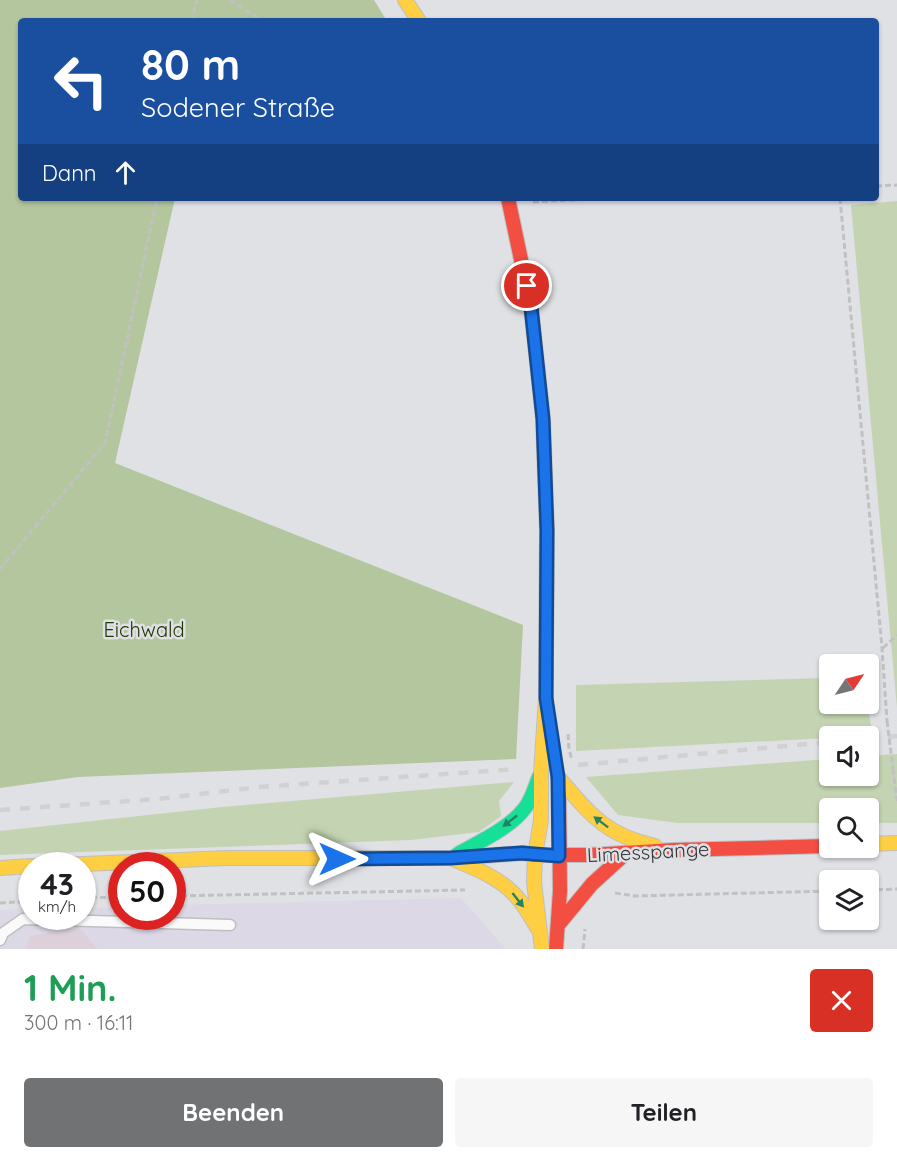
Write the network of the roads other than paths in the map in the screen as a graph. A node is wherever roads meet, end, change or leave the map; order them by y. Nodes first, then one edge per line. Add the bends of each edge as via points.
1 (405, 0) edge
2 (417, 18) edge
3 (508, 201) edge
4 (546, 698) junction
5 (557, 766) junction
6 (541, 773) junction
7 (897, 843) edge
8 (879, 844) edge
9 (819, 846) edge
10 (674, 850) junction
11 (625, 854) junction
12 (535, 855) junction
13 (559, 856) junction
14 (451, 858) junction
15 (96, 863) edge
16 (18, 866) edge
17 (0, 867) edge
18 (559, 924) junction
19 (230, 925) dead end
20 (541, 933) junction
21 (0, 940) edge
22 (542, 949) edge
23 (556, 949) edge

1 - 2 main road
3 - 4 main road via 531,307 543,419
4 - 5 main road
4 - 6 main road
10 -> 5 main road via 640,843 614,832 592,815
5 - 13 main road
6 - 12 main road via 541,820
6 -> 14 main road via 526,807 517,816
7 - 8 main road
9 - 10 main road, Limesspange
10 - 11 main road, Limesspange
11 - 13 main road, Limesspange
11 - 18 main road via 592,884
12 - 13 main road, Limesspange
12 - 14 main road, Limesspange
12 - 20 main road via 534,882
13 - 18 main road
14 - 15 main road, Limesspange via 227,858
14 -> 20 main road via 511,891
16 - 17 main road, Limesspange
18 - 23 main road
19 - 21 lane via 23,919 3,933
20 - 22 main road

